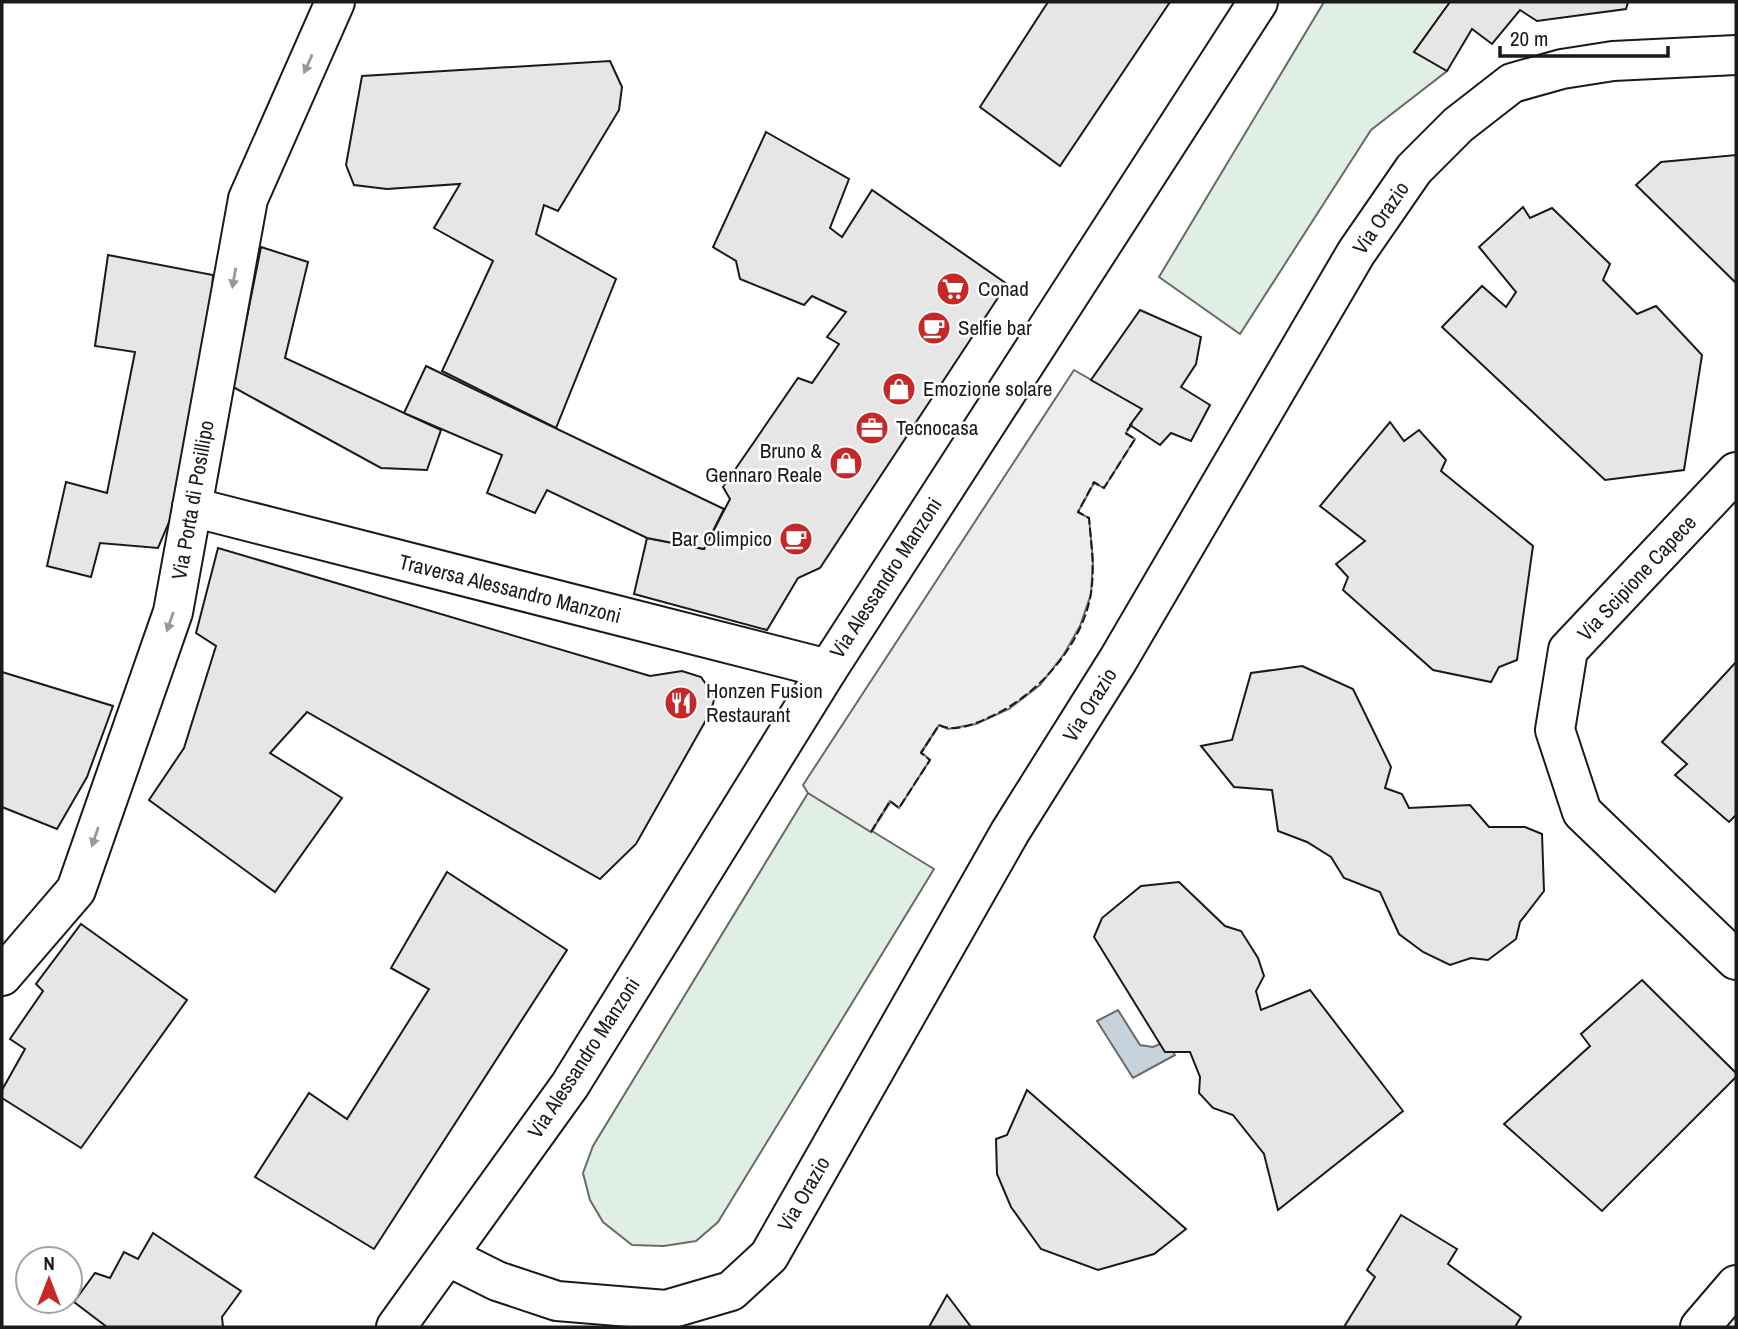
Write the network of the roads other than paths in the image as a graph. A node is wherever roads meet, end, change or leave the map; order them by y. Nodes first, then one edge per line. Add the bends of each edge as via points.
1 (335, 2) edge
2 (1258, 2) edge
3 (1736, 55) edge
4 (1736, 472) edge
5 (192, 506) junction
6 (828, 669) junction
7 (1736, 960) edge
8 (2, 976) edge
9 (449, 1257) junction
10 (1736, 1285) edge
11 (396, 1327) edge
12 (1700, 1327) edge

1 -> 5 street, Via Porta di Posillipo via 248,199
2 - 6 street, Via Alessandro Manzoni
3 - 9 street, Via Orazio via 1612,61 1512,83 1458,125 1414,169 1356,253 1118,660 1010,832 760,1265 731,1291 666,1310 557,1301 497,1281
4 - 7 street, Via Scipione Capece via 1568,650 1555,730 1582,812
5 - 6 street, Traversa Alessandro Manzoni
5 -> 8 street, Via Porta di Posillipo via 173,612 76,891
6 - 9 street, Via Alessandro Manzoni via 570,1085
9 - 11 street, Via Alessandro Manzoni
10 - 12 street

